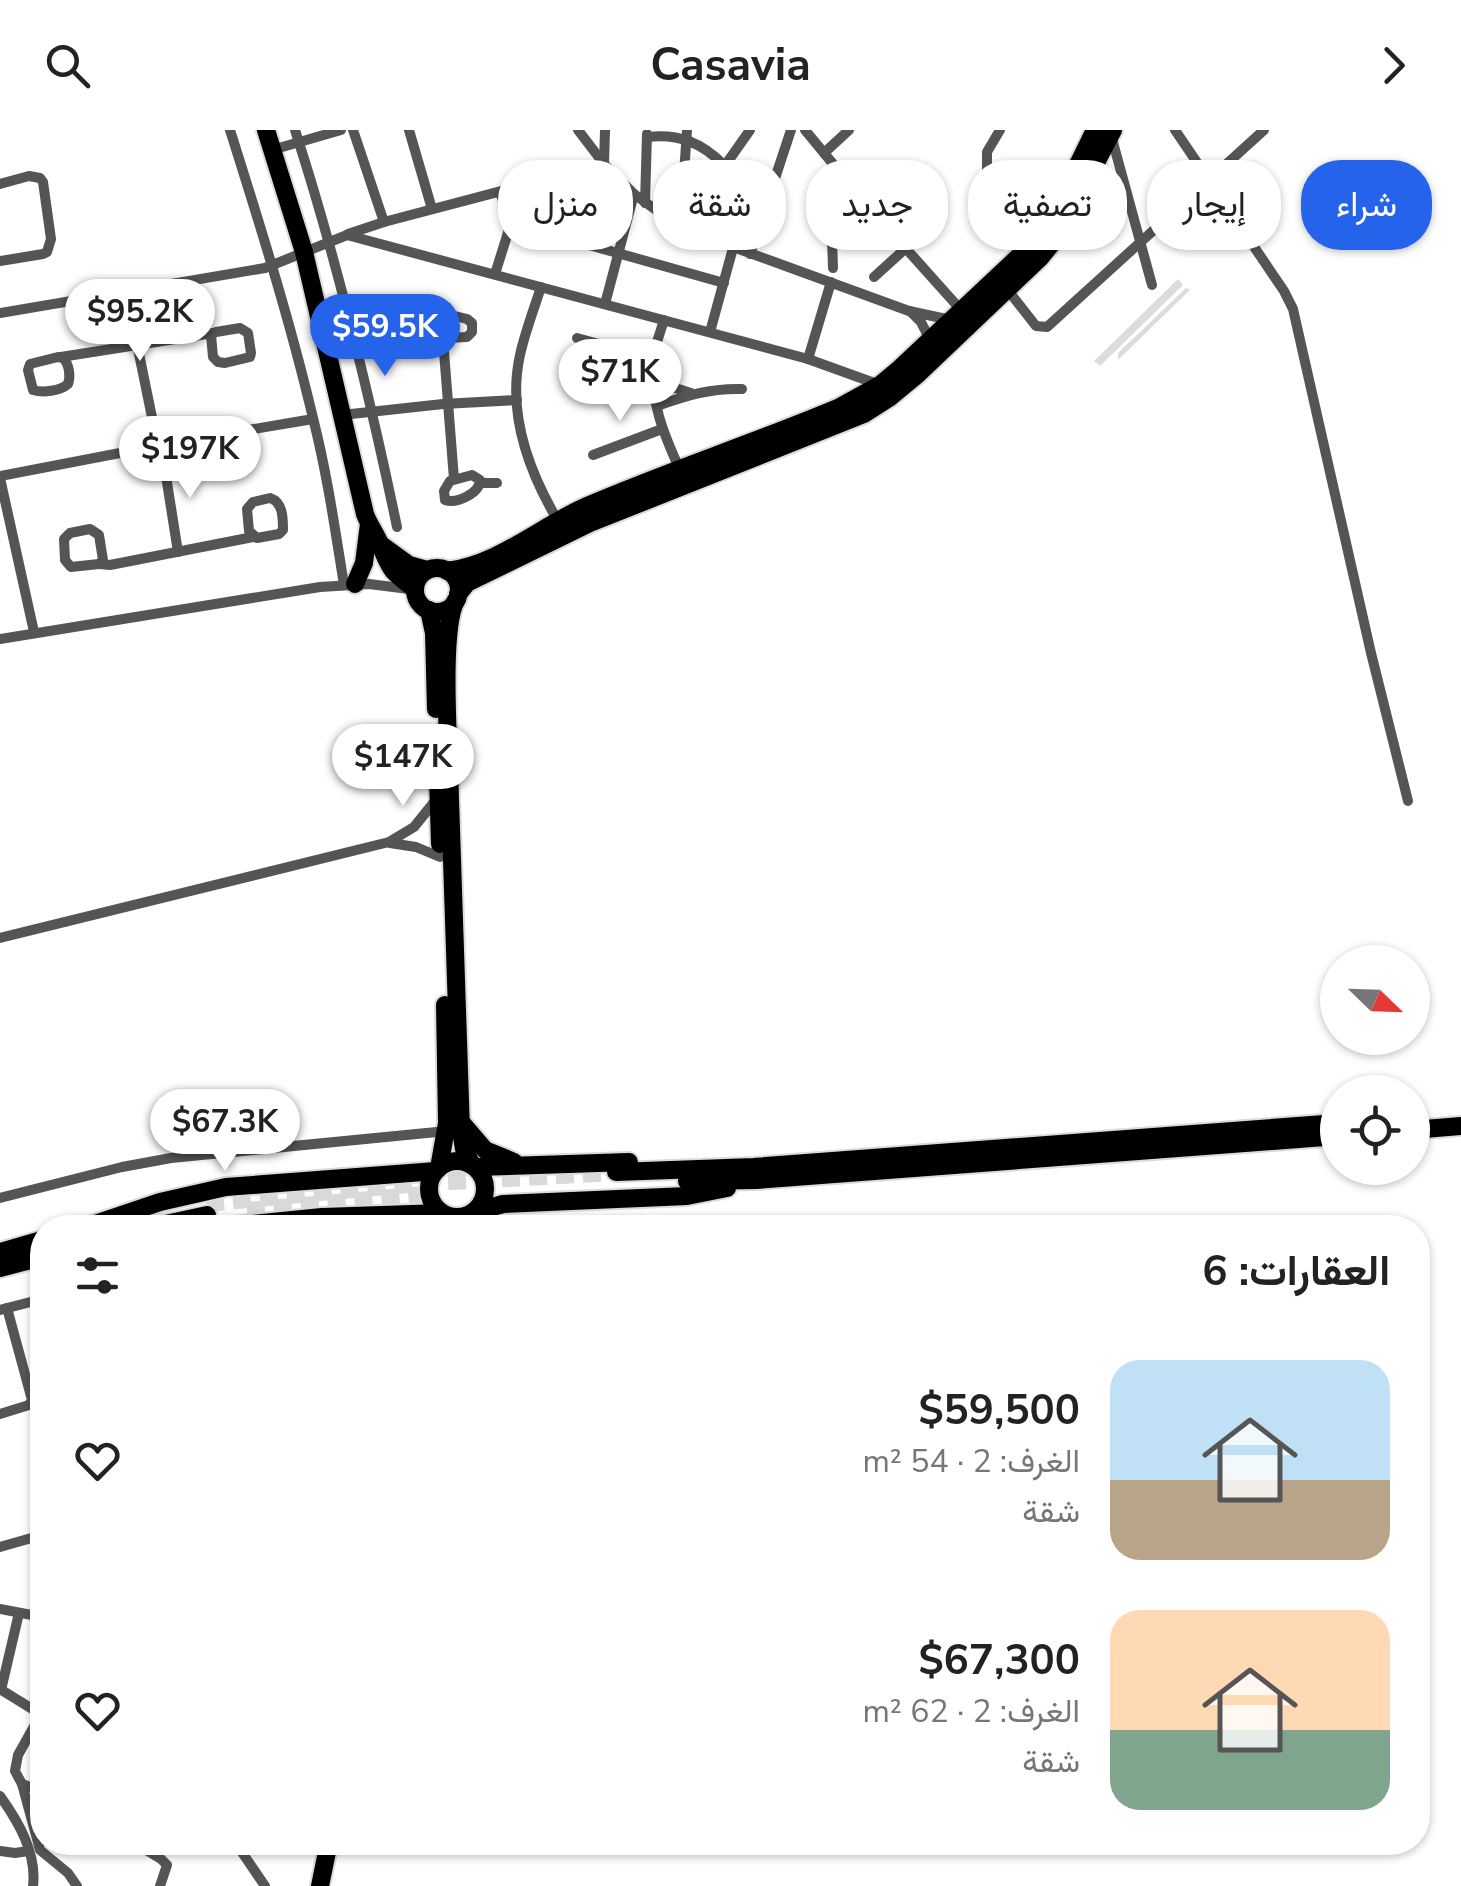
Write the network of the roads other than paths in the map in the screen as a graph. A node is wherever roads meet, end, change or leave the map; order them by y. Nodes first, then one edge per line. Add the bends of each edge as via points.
1 (230, 130) edge
2 (266, 130) edge
3 (295, 130) edge
4 (341, 130) edge
5 (353, 130) edge
6 (408, 130) edge
7 (578, 130) edge
8 (605, 130) edge
9 (792, 130) edge
10 (805, 130) edge
11 (849, 130) edge
12 (1000, 130) edge
13 (1175, 130) edge
14 (1264, 130) edge
15 (748, 131) edge
16 (1106, 131) edge
17 (647, 133) edge
18 (686, 134) edge
19 (299, 142) junction
20 (272, 150) junction
21 (824, 153) junction
22 (601, 160) edge
23 (604, 160) edge
24 (684, 160) edge
25 (717, 160) edge
26 (728, 160) edge
27 (830, 160) edge
28 (987, 160) edge
29 (1087, 160) edge
30 (1196, 160) edge
31 (1232, 160) edge
32 (0, 184) edge
33 (498, 192) edge
34 (634, 194) joint
35 (644, 203) junction
36 (432, 209) junction
37 (653, 209) edge
38 (384, 222) junction
39 (1147, 234) edge
40 (347, 235) junction
41 (1140, 240) junction
42 (329, 241) junction
43 (503, 250) edge
44 (612, 250) edge
45 (733, 250) edge
46 (739, 250) edge
47 (833, 250) edge
48 (904, 250) edge
49 (907, 250) edge
50 (1026, 250) edge
51 (1256, 250) edge
52 (304, 252) junction
53 (619, 252) junction
54 (750, 254) junction
55 (0, 261) edge
56 (273, 266) junction
57 (834, 268) dead end
58 (496, 274) junction
59 (874, 277) dead end
60 (724, 282) junction
61 (831, 282) junction
62 (1152, 285) dead end
63 (541, 287) junction
64 (1006, 289) junction
65 (605, 304) junction
66 (910, 311) junction
67 (0, 313) edge
68 (956, 315) junction
69 (664, 320) junction
70 (710, 332) junction
71 (213, 333) junction
72 (577, 338) dead end
73 (443, 339) junction
74 (930, 340) junction
75 (136, 344) junction
76 (61, 357) junction
77 (654, 358) junction
78 (808, 359) junction
79 (653, 381) junction
80 (880, 385) junction
81 (742, 389) dead end
82 (692, 394) junction
83 (518, 400) junction
84 (447, 404) junction
85 (657, 406) junction
86 (373, 410) junction
87 (342, 415) junction
88 (314, 419) junction
89 (662, 429) junction
90 (155, 432) junction
91 (171, 443) junction
92 (146, 448) junction
93 (593, 455) dead end
94 (162, 457) junction
95 (680, 470) junction
96 (0, 477) edge
97 (454, 480) junction
98 (481, 482) junction
99 (497, 483) dead end
100 (558, 521) junction
101 (369, 524) junction
102 (398, 527) dead end
103 (253, 537) junction
104 (380, 544) junction
105 (178, 552) junction
106 (99, 564) junction
107 (427, 570) junction
108 (447, 571) junction
109 (350, 584) junction
110 (415, 590) junction
111 (457, 597) junction
112 (429, 610) junction
113 (34, 632) junction
114 (0, 638) edge
115 (438, 797) junction
116 (1408, 801) dead end
117 (389, 842) junction
118 (440, 857) junction
119 (0, 938) edge
120 (1461, 1114) edge
121 (1430, 1117) edge
122 (1320, 1125) edge
123 (1461, 1126) edge
124 (454, 1127) junction
125 (1430, 1129) edge
126 (1320, 1137) edge
127 (519, 1164) junction
128 (474, 1166) junction
129 (437, 1169) junction
130 (755, 1173) junction
131 (616, 1178) tunnel mouth
132 (0, 1198) edge
133 (384, 1214) junction
134 (124, 1215) edge
135 (376, 1215) edge
136 (387, 1215) edge
137 (398, 1215) edge
138 (440, 1215) edge
139 (470, 1215) edge
140 (477, 1215) edge
141 (30, 1243) edge
142 (0, 1252) edge
143 (30, 1261) edge
144 (0, 1268) edge
145 (30, 1302) edge
146 (4, 1309) edge
147 (30, 1394) edge
148 (30, 1405) edge
149 (0, 1414) edge
150 (30, 1538) edge
151 (0, 1547) edge
152 (0, 1609) edge
153 (19, 1613) junction
154 (30, 1615) edge
155 (1, 1690) edge
156 (30, 1707) edge
157 (30, 1736) edge
158 (22, 1784) junction
159 (30, 1787) edge
160 (0, 1796) edge
161 (30, 1813) edge
162 (0, 1851) edge
163 (28, 1851) junction
164 (46, 1855) edge
165 (153, 1855) edge
166 (244, 1855) edge
167 (326, 1855) edge
168 (335, 1855) edge
169 (33, 1886) edge
170 (77, 1886) edge
171 (160, 1886) edge
172 (264, 1886) edge
173 (320, 1886) edge
174 (329, 1886) edge

1 - 56 street
2 - 20 main road
3 - 19 street
4 - 19 street
5 - 38 street
6 - 36 street
7 - 22 street
8 - 23 street
9 - 54 street
10 - 21 street
11 - 21 street
12 - 28 street
13 - 30 street
14 - 31 street
15 - 26 street
16 - 29 main road
16 - 41 street
16 - 64 main road via 1057,237
17 - 18 street
17 - 35 street
18 - 24 street
18 - 25 street
19 - 20 street
19 - 42 street
20 - 52 main road
21 - 27 street
32 - 55 street via 40,178 51,239 43,254
33 - 36 street
34 - 35 street
34 - 53 street
35 - 37 street
36 - 38 street
38 - 40 street
39 - 41 street
40 - 42 street
40 - 58 street
41 - 62 street
41 - 64 street via 1047,327 1036,326
42 - 52 street
42 - 86 street
43 - 58 street
44 - 53 street
45 - 60 street
46 - 54 street
47 - 57 street
48 - 59 street
49 - 68 street
50 - 68 main road
51 - 116 street via 1293,309
52 - 56 street
52 - 87 main road
53 - 60 street
53 - 65 street
54 - 61 street
56 - 67 street
56 - 88 street
58 - 63 street
60 - 70 street
61 - 66 street
61 - 78 street
63 - 65 street
63 - 83 street via 519,358
64 - 111 main road via 907,383 864,414 590,523 467,583
65 - 69 street
66 - 68 street
66 - 74 street
68 - 74 main road
69 - 70 street
69 - 77 street
70 - 78 street
71 - 71 street via 244,330 250,358 218,362
71 - 75 street
72 - 77 street
73 - 73 street via 467,337 472,323 418,310 419,337
73 - 84 street
74 - 80 main road
75 - 76 street
75 - 90 street
76 - 76 street via 30,364 34,390 68,384
77 - 79 street
78 - 80 street
79 - 82 street
79 - 85 street
80 - 95 main road
81 - 82 street
82 - 85 street
83 - 84 street
83 - 100 street via 529,464
84 - 86 street
84 - 97 street
85 - 89 street
86 - 87 street
86 - 102 street
87 - 101 main road
88 - 91 street
88 - 109 street
89 - 93 street
89 - 95 street
90 - 91 street
90 - 92 street
91 - 94 street
92 - 94 street
92 - 96 street
94 - 105 street
95 - 100 main road
96 - 113 street
97 - 98 street via 474,475
97 - 98 street via 443,494 448,501 478,490
98 - 99 street
100 - 108 main road via 490,558
101 - 104 main road
101 - 109 main road via 364,562
103 - 103 street via 282,532 276,500 250,505
103 - 105 street
104 - 107 main road
104 - 110 main road via 391,570
105 - 106 street
106 - 106 street via 95,532 67,535 68,566
107 - 108 main road
107 - 110 main road
108 - 111 main road via 456,580
109 - 110 street
109 - 113 street
110 - 112 main road
111 - 112 main road via 446,610
111 - 124 main road via 448,698
112 - 115 main road
113 - 114 street
115 - 117 street via 421,820
115 - 118 main road
117 - 118 street
117 - 119 street
118 - 124 main road
120 - 121 main road
122 - 130 main road
123 - 125 main road
124 - 127 main road
124 - 128 main road
124 - 129 main road
124 - 132 street via 171,1158
126 - 130 main road
127 - 128 main road
127 - 130 main road via 693,1162
128 - 129 main road via 459,1161
128 - 139 main road via 486,1188
129 - 134 main road via 226,1188
129 - 138 main road via 429,1192
130 - 131 main road
130 - 140 main road via 706,1194 511,1203
133 - 135 main road
133 - 136 main road
133 - 137 main road
141 - 142 main road
143 - 144 main road
145 - 146 street
146 - 147 street
148 - 149 street
150 - 151 street
152 - 153 street
153 - 154 street
153 - 155 street
155 - 156 street
157 - 158 street via 15,1764
158 - 159 street
158 - 161 street
160 - 163 street via 20,1824
162 - 163 street
163 - 169 street
164 - 170 street
165 - 171 street via 167,1866
166 - 172 street
167 - 173 main road
168 - 174 main road

